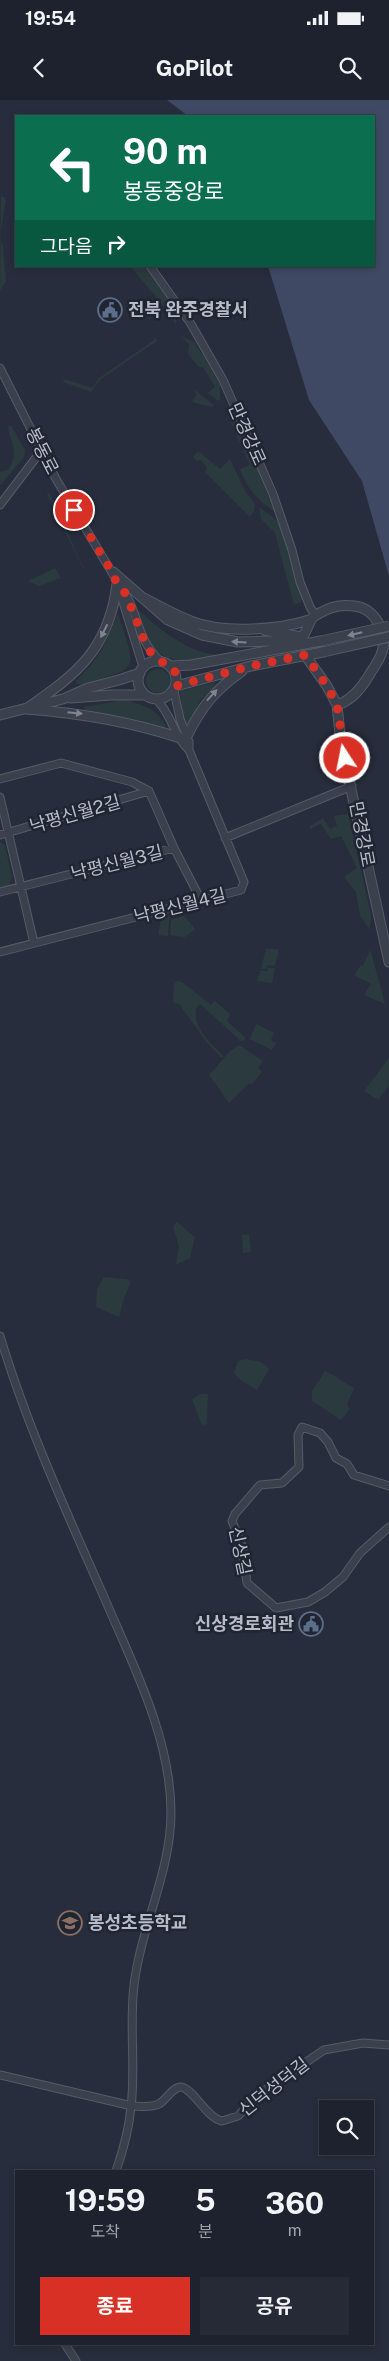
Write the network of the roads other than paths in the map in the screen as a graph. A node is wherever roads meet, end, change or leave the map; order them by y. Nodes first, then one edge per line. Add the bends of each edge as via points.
1 (151, 267) edge
2 (0, 368) edge
3 (41, 451) junction
4 (0, 505) edge
5 (112, 572) junction
6 (117, 584) junction
7 (144, 598) junction
8 (313, 617) junction
9 (389, 626) edge
10 (255, 628) junction
11 (389, 637) edge
12 (305, 642) junction
13 (305, 655) junction
14 (160, 661) junction
15 (171, 666) junction
16 (251, 666) junction
17 (141, 670) junction
18 (175, 688) junction
19 (145, 696) junction
20 (62, 699) junction
21 (157, 700) junction
22 (337, 705) junction
23 (26, 709) junction
24 (0, 715) edge
25 (183, 737) junction
26 (0, 779) edge
27 (352, 786) junction
28 (149, 791) junction
29 (0, 797) edge
30 (8, 833) junction
31 (0, 835) edge
32 (224, 838) junction
33 (174, 848) junction
34 (21, 887) junction
35 (0, 892) edge
36 (201, 900) junction
37 (34, 943) junction
38 (0, 952) edge
39 (389, 962) edge
40 (0, 1336) edge
41 (389, 1486) edge
42 (389, 1527) edge
43 (389, 2046) edge
44 (0, 2075) edge
45 (132, 2106) junction
46 (116, 2170) edge
47 (66, 2345) edge
48 (76, 2361) edge

1 - 8 street, 만경강로 via 191,324 223,380 273,494
2 - 3 street, 봉동로
3 - 4 street
3 - 5 street, 봉동로
5 - 6 street, 봉동로
5 - 7 street
6 - 14 street, 봉동로 via 126,594 143,640
6 - 17 street, 봉동로
6 -> 23 street via 110,621 91,655 71,677
7 - 10 street via 203,625
12 -> 7 street via 238,642 202,635 168,620
8 - 10 street
8 - 12 street
8 - 22 street via 329,608 356,606 374,616 382,631 383,651 368,677 353,697
9 -> 12 street, bridge
10 - 12 street
11 - 13 street, bridge
12 - 15 street via 191,665
13 - 16 street
13 - 22 street, 만경강로
14 - 15 street
14 - 17 street via 154,661
15 - 18 street via 175,672
16 - 18 street
25 -> 16 street via 215,692
17 - 19 street via 138,685
17 - 20 street
18 - 21 street via 164,699
18 - 25 street, 낙평신월4길
19 - 20 street
19 - 21 street
20 - 23 street
21 - 25 street, 낙평신월4길
22 - 27 street, 만경강로 via 341,744
23 - 24 street
23 -> 25 street via 100,717
25 - 32 street, 낙평신월4길
26 - 28 street via 61,763 132,782
27 - 32 street
27 - 39 street, 만경강로
28 - 30 street, 낙평신월2길
28 - 33 street, 낙평신월3길
29 - 30 street
30 - 31 street, 낙평신월2길
30 - 34 street
32 - 36 street, 낙평신월4길 via 244,887
33 - 34 street, 낙평신월3길
33 - 36 street
34 - 35 street, 낙평신월3길
34 - 37 street
36 - 37 street, 낙평신월4길
37 - 38 street, 낙평신월4길
40 - 45 street via 30,1427 142,1687 168,1776 170,1834 134,1985
41 - 42 street, 신상길 via 354,1475 347,1464 336,1458 320,1433 302,1427 298,1436 299,1467 282,1483 260,1485 232,1521 242,1546 247,1583 276,1608 308,1602 325,1592 344,1577 360,1552
43 - 45 street, 신덕성덕길 via 363,2043 324,2050 258,2095 245,2110 230,2120 215,2120 187,2089 181,2088 153,2106
44 - 45 street, 신덕성덕길
45 - 46 street
47 - 48 street

